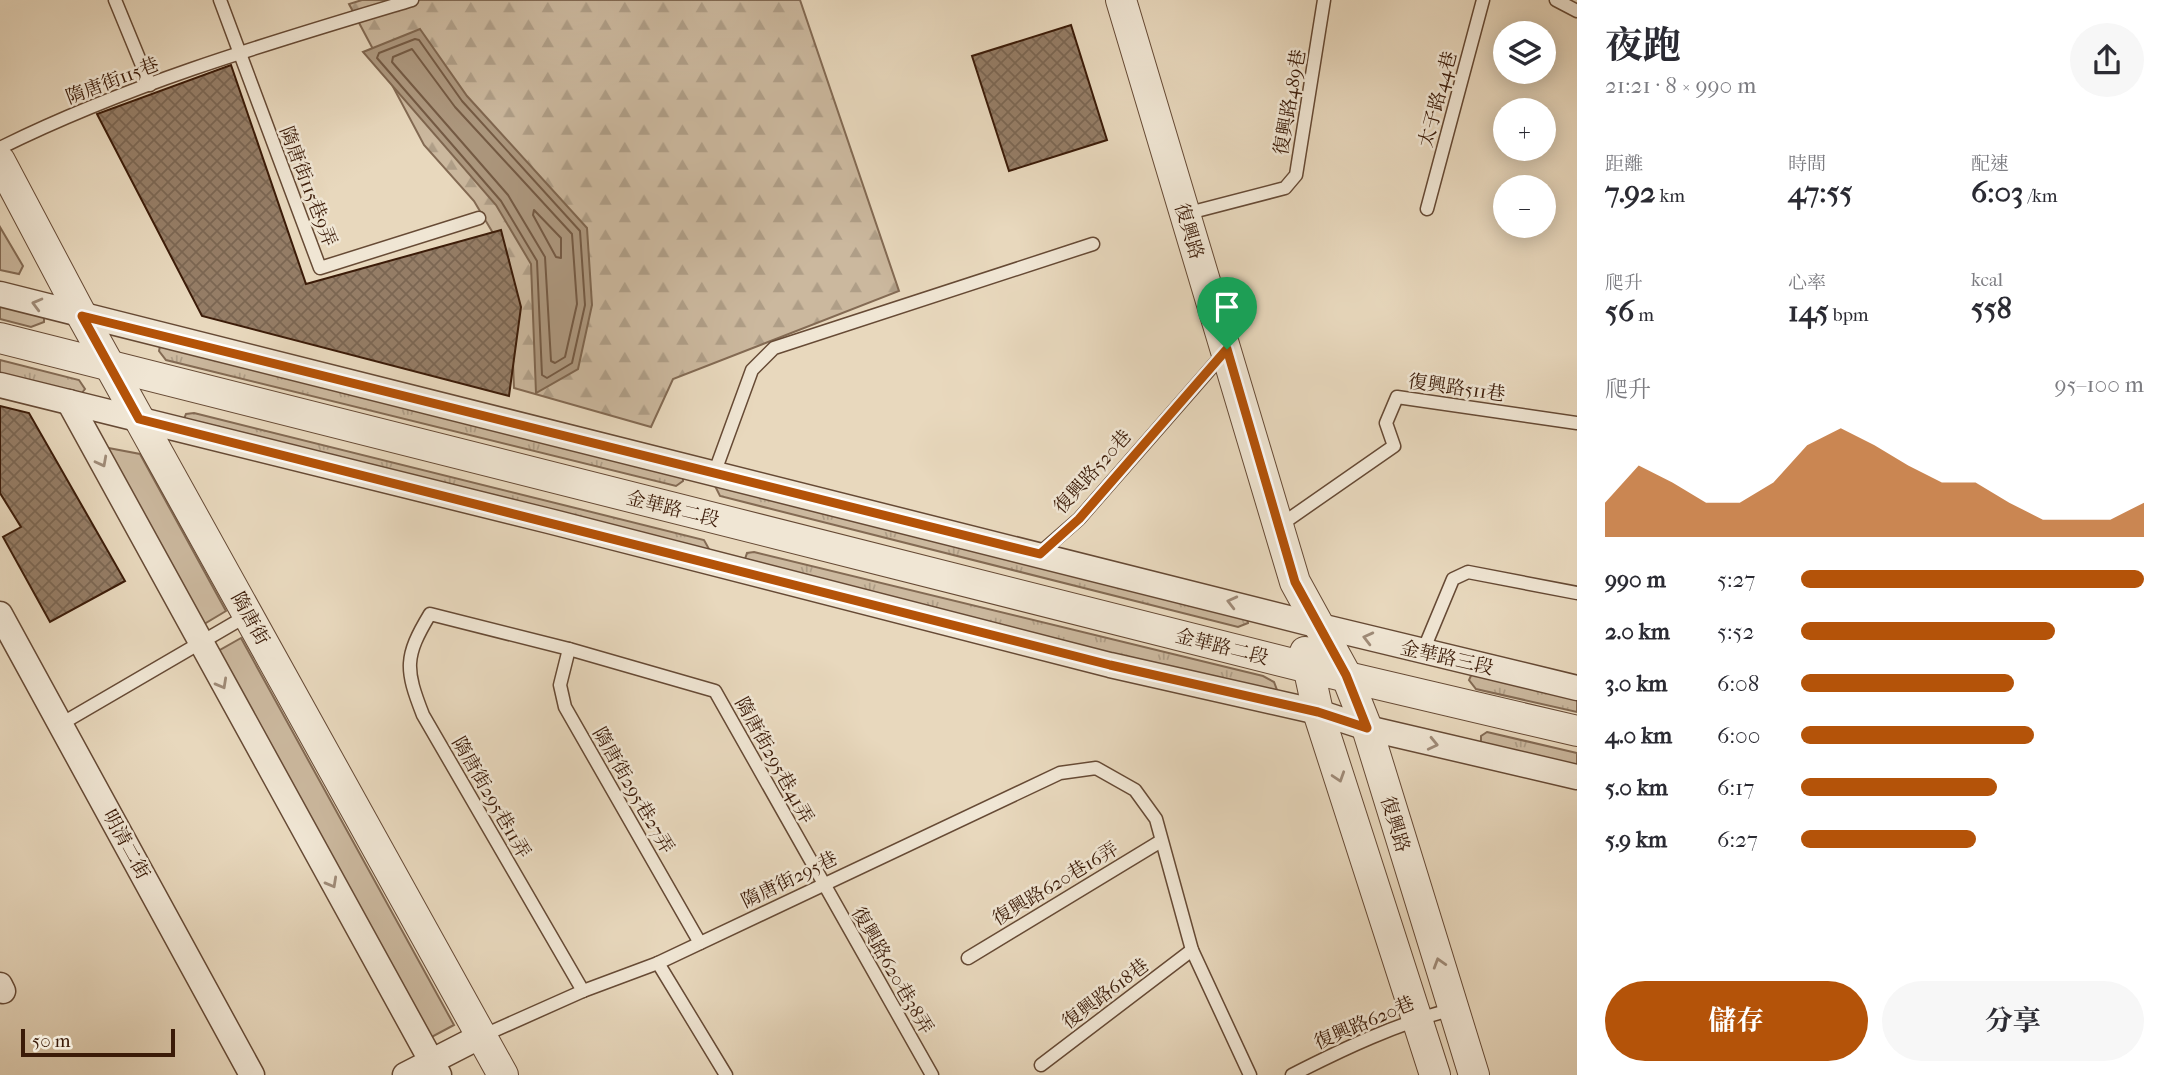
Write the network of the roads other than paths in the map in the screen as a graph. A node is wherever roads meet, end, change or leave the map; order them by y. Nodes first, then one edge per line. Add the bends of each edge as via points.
1 (115, 0) edge
2 (220, 0) edge
3 (409, 0) edge
4 (1121, 0) edge
5 (1324, 0) edge
6 (1483, 0) edge
7 (1556, 0) edge
8 (1577, 11) edge
9 (240, 51) junction
10 (149, 85) junction
11 (0, 148) edge
12 (0, 161) edge
13 (1427, 209) dead end
14 (1185, 214) junction
15 (479, 218) dead end
16 (1093, 244) dead end
17 (0, 294) edge
18 (82, 316) junction
19 (0, 338) edge
20 (1227, 349) junction
21 (110, 366) junction
22 (0, 386) edge
23 (69, 402) junction
24 (139, 419) junction
25 (1577, 423) edge
26 (714, 474) junction
27 (1279, 526) junction
28 (1040, 554) junction
29 (1577, 593) edge
30 (0, 614) edge
31 (249, 614) junction
32 (1307, 622) junction
33 (200, 643) junction
34 (569, 649) junction
35 (1423, 652) junction
36 (1309, 668) junction
37 (1346, 675) junction
38 (1577, 688) edge
39 (1318, 712) junction
40 (61, 724) junction
41 (1367, 728) junction
42 (1577, 730) edge
43 (1577, 777) edge
44 (1161, 841) junction
45 (821, 884) junction
46 (700, 943) junction
47 (1192, 950) junction
48 (968, 958) dead end
49 (658, 963) junction
50 (583, 991) junction
51 (1453, 1009) junction
52 (1418, 1018) junction
53 (481, 1036) junction
54 (1041, 1065) dead end
55 (435, 1068) edge
56 (252, 1075) edge
57 (405, 1075) edge
58 (503, 1075) edge
59 (726, 1075) edge
60 (932, 1075) edge
61 (1250, 1075) edge
62 (1292, 1075) edge
63 (1435, 1075) edge
64 (1474, 1075) edge

1 - 10 lane
2 - 9 lane, 隋唐街115巷9弄
3 - 9 lane, 隋唐街115巷
4 - 14 street, 復興路
5 - 14 lane, 復興路489巷 via 1296,175 1285,188
6 - 13 lane, 太子路44巷
7 - 8 lane
9 - 10 lane, 隋唐街115巷
9 - 15 lane, 隋唐街115巷9弄 via 320,268
10 - 11 lane, 隋唐街115巷
12 - 18 street, 隋唐街
14 - 20 street, 復興路
16 - 26 lane via 774,348 752,370
18 -> 17 street
18 - 21 street, 隋唐街
18 - 26 street
19 - 21 street, 金華路二段
20 - 27 street, 復興路
20 - 28 lane, 復興路520巷 via 1079,519
21 - 24 street, 隋唐街
21 - 36 street, 金華路二段
22 - 23 street
23 - 24 street
23 -> 33 street
24 - 31 street, 隋唐街
24 - 39 street via 1110,665
25 - 27 lane, 復興路511巷 via 1397,397 1386,423 1394,446
26 - 28 street
27 - 32 street, 復興路
32 -> 28 street
29 - 35 lane via 1468,572 1453,579
30 - 40 street, 明清二街
31 - 33 lane
31 - 53 street, 隋唐街
35 -> 32 street, 金華路三段
32 - 36 street, 復興路
32 - 37 street, 復興路
33 - 40 lane
33 -> 55 street
34 - 45 lane, 隋唐街295巷41弄 via 715,691
34 - 46 lane, 隋唐街295巷27弄 via 560,685 565,707
34 - 50 lane, 隋唐街295巷11弄 via 430,614 412,644 410,681 423,715
35 - 38 street, 金華路三段
36 - 37 street, 金華路二段
36 - 39 street, 復興路
37 - 41 street, 復興路
37 - 42 street
39 - 41 street
39 -> 52 street, 復興路
40 - 56 street, 明清二街
41 -> 43 street
51 -> 41 street, 復興路
44 - 45 lane, 隋唐街295巷 via 1156,819 1135,790 1096,768 1060,773
44 - 47 lane
44 - 48 lane, 復興路620巷16弄
45 - 46 lane, 隋唐街295巷
45 - 60 lane, 復興路620巷38弄
46 - 49 lane, 隋唐街295巷
47 - 54 lane, 復興路618巷
47 - 61 lane
49 - 50 lane, 隋唐街295巷
49 - 59 lane
50 - 53 lane, 隋唐街295巷
51 - 52 lane, 復興路620巷
51 - 64 street, 復興路
52 - 62 lane, 復興路620巷 via 1356,1042
52 - 63 street, 復興路
53 - 55 street
53 - 58 street, 隋唐街
55 - 57 street

